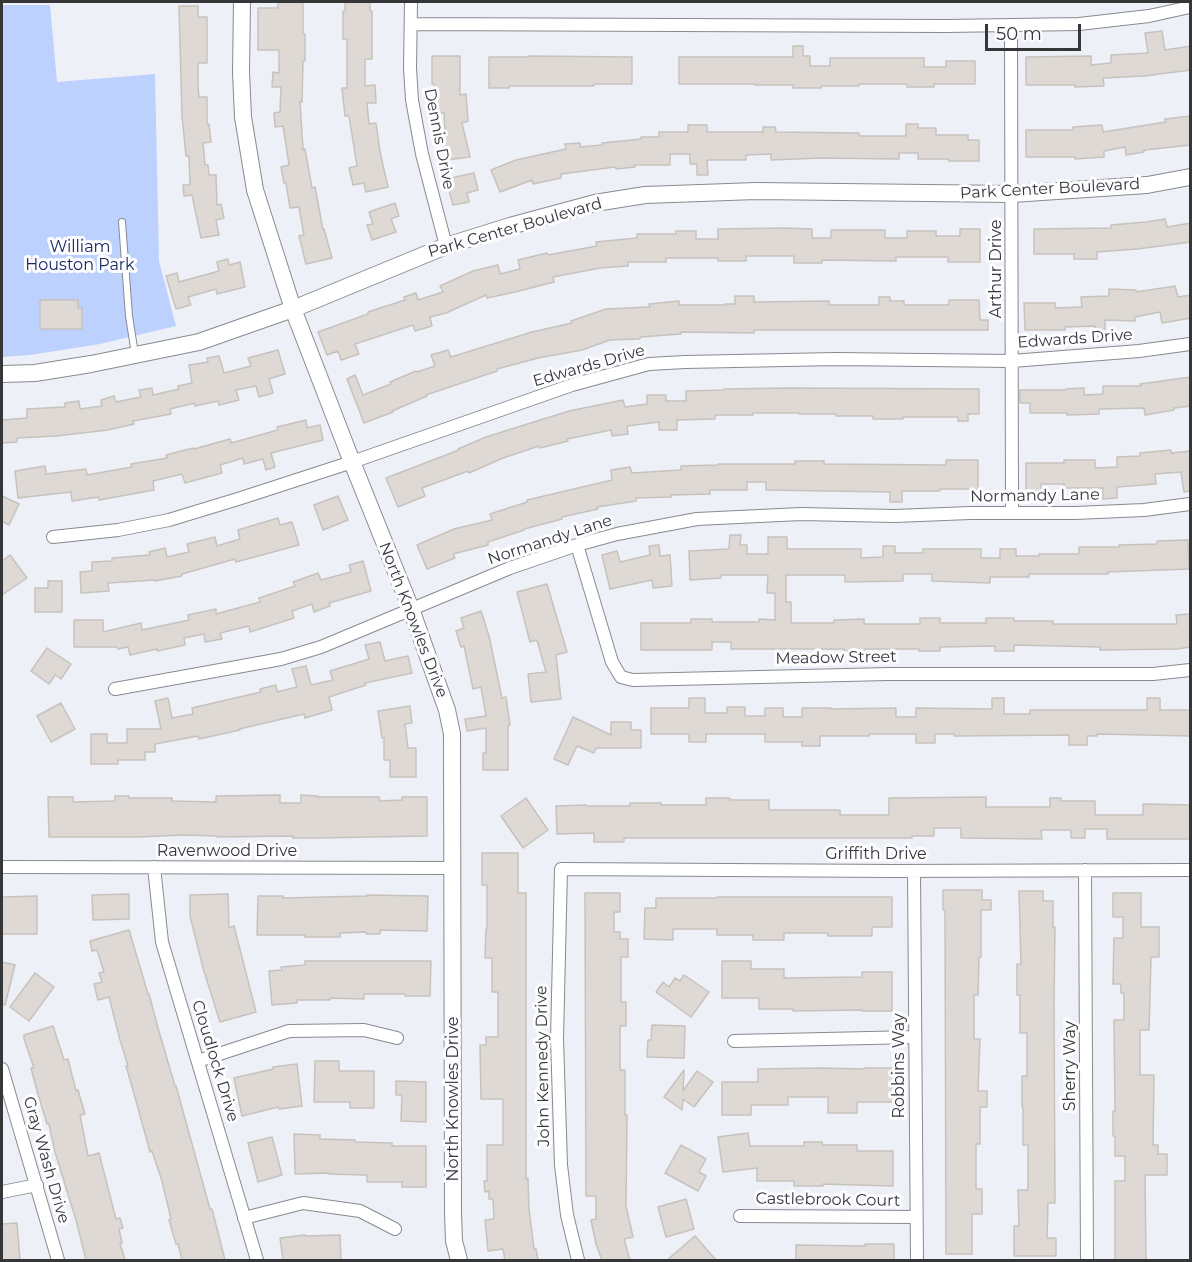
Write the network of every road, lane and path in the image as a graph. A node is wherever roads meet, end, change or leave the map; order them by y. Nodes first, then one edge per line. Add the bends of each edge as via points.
1 (242, 2) edge
2 (411, 2) edge
3 (1191, 7) edge
4 (411, 24) junction
5 (1011, 25) junction
6 (1191, 177) edge
7 (1012, 194) junction
8 (122, 222) dead end
9 (446, 246) junction
10 (293, 309) junction
11 (1191, 344) edge
12 (135, 354) junction
13 (1012, 361) junction
14 (2, 374) edge
15 (352, 462) junction
16 (1191, 504) edge
17 (1012, 513) junction
18 (53, 537) dead end
19 (578, 545) junction
20 (411, 609) junction
21 (1191, 670) edge
22 (116, 689) dead end
23 (2, 867) edge
24 (154, 867) junction
25 (453, 868) junction
26 (561, 869) joint
27 (1085, 870) junction
28 (1191, 870) edge
29 (914, 871) junction
30 (915, 1037) junction
31 (397, 1038) dead end
32 (734, 1041) dead end
33 (198, 1061) junction
34 (2, 1069) edge
35 (37, 1185) junction
36 (2, 1192) edge
37 (740, 1216) dead end
38 (916, 1217) junction
39 (244, 1218) junction
40 (395, 1229) dead end
41 (58, 1260) edge
42 (257, 1260) edge
43 (459, 1260) edge
44 (578, 1260) edge
45 (917, 1260) edge
46 (1087, 1260) edge

1 - 10 street, North Knowles Drive via 243,106 255,190
2 - 4 street, Dennis Drive
3 - 5 street via 1079,24
4 - 5 street
4 - 9 street, Dennis Drive via 412,100
5 - 7 street, Arthur Drive
6 - 7 street, Park Center Boulevard via 1147,185
7 - 9 street, Park Center Boulevard via 756,191 645,195 595,203
7 - 13 street, Arthur Drive
8 - 12 lane
9 - 10 street, Park Center Boulevard
10 - 12 street, Park Center Boulevard via 199,342
10 - 15 street, North Knowles Drive
11 - 13 street, Edwards Drive
12 - 14 street, Park Center Boulevard via 35,373
13 - 15 street, Edwards Drive via 836,359 649,364 572,385
13 - 17 street, Arthur Drive
15 - 18 street, Edwards Drive via 169,520
15 - 20 street, North Knowles Drive
16 - 17 street, Normandy Lane via 1144,510
17 - 19 street, Normandy Lane via 801,514 697,519
19 - 20 street, Normandy Lane
19 - 21 street, Meadow Street via 612,662 621,677 627,679 1153,674
20 - 22 street, Normandy Lane via 321,647 281,659
20 - 25 street, North Knowles Drive via 452,734
23 - 24 street, Ravenwood Drive
24 - 25 street, Ravenwood Drive
24 - 33 street, Cloudlock Drive via 162,942
25 - 43 street, North Knowles Drive via 453,1213
26 - 29 street, Griffith Drive
26 - 44 street, John Kennedy Drive via 557,1039 561,1165
27 - 28 street, Griffith Drive
27 - 29 street, Griffith Drive
27 - 46 street, Sherry Way
29 - 30 street, Robbins Way
30 - 32 street
30 - 38 street, Robbins Way
31 - 33 street via 364,1030 289,1032
33 - 39 street, Cloudlock Drive
34 - 35 street, Gray Wash Drive
35 - 36 street
35 - 41 street, Gray Wash Drive
37 - 38 street, Castlebrook Court
38 - 45 street, Robbins Way
39 - 40 street via 303,1203 360,1211
39 - 42 street, Cloudlock Drive

